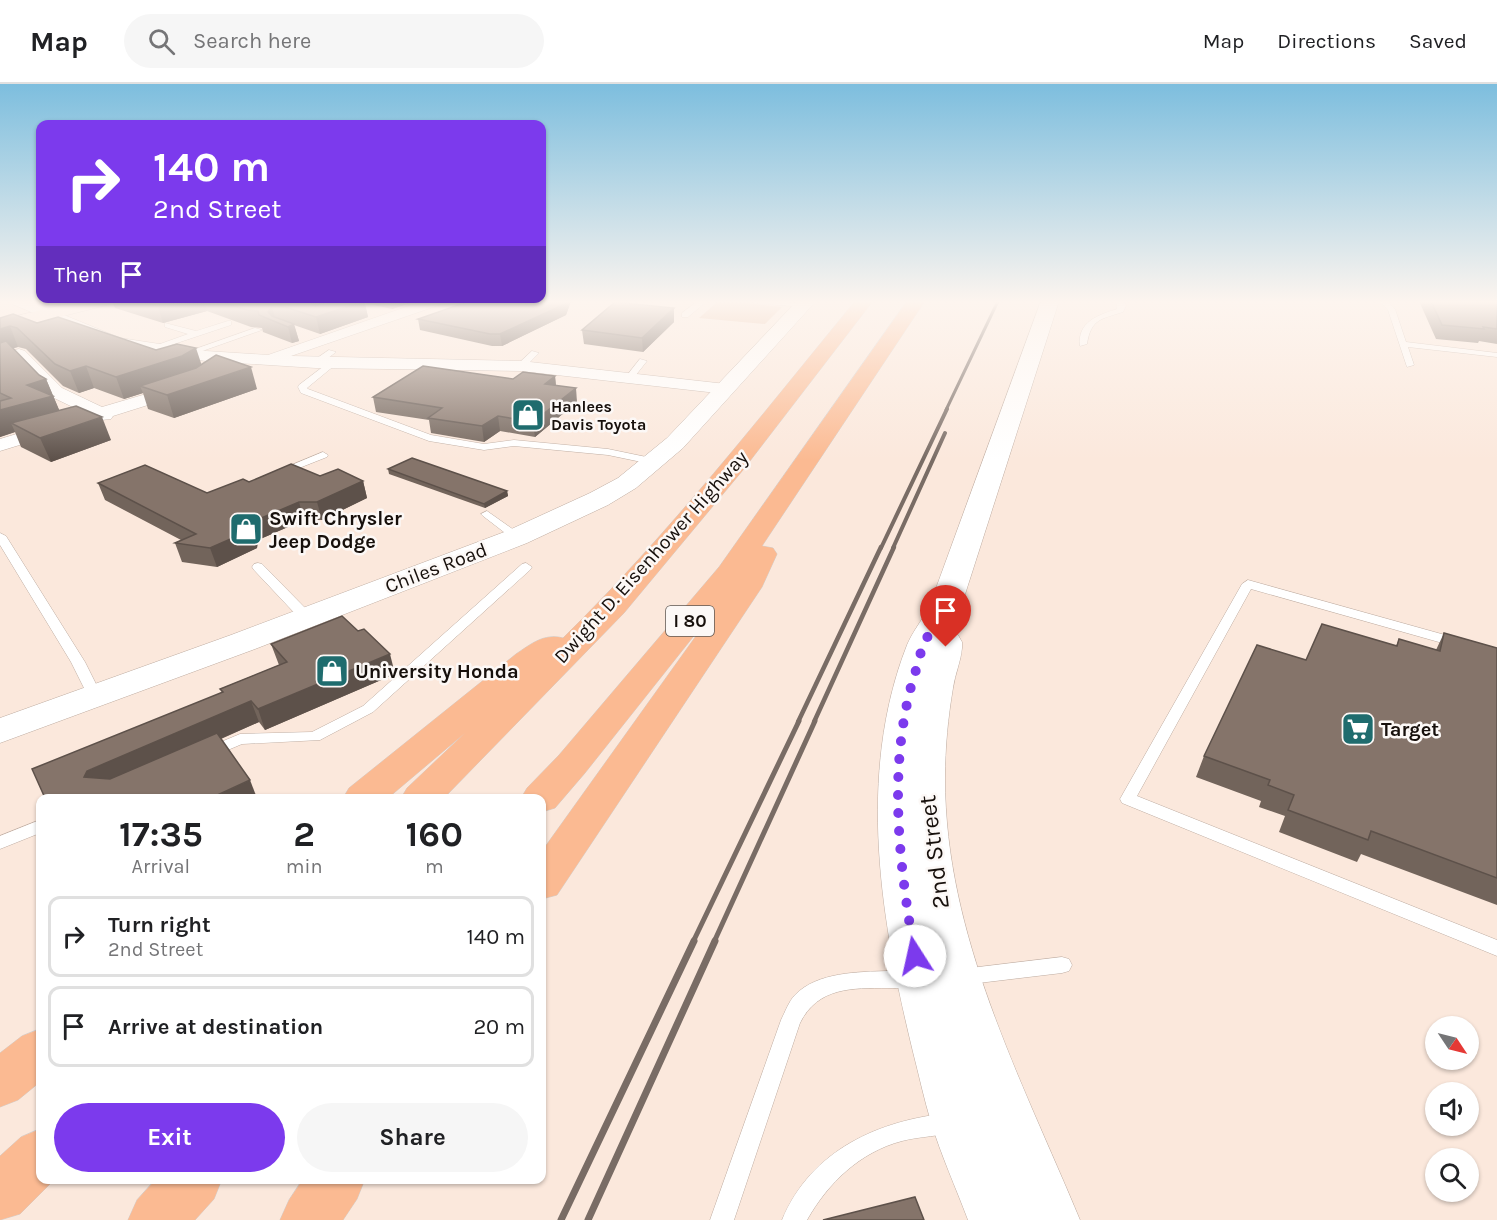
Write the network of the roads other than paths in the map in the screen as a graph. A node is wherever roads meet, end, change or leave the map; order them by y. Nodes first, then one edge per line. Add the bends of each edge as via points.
1 (19, 354) edge
2 (19, 354) edge
3 (198, 354) edge
4 (534, 354) edge
5 (758, 354) edge
6 (822, 354) edge
7 (880, 354) edge
8 (1032, 354) edge
9 (1406, 354) edge
10 (325, 355) junction
11 (236, 358) junction
12 (0, 359) edge
13 (263, 360) junction
14 (643, 361) edge
15 (1410, 365) dead end
16 (521, 366) junction
17 (213, 372) edge
18 (629, 378) junction
19 (196, 384) edge
20 (726, 389) junction
21 (104, 415) junction
22 (826, 434) junction
23 (0, 445) edge
24 (323, 455) dead end
25 (656, 462) junction
26 (265, 479) edge
27 (486, 514) dead end
28 (0, 536) edge
29 (517, 537) junction
30 (258, 567) dead end
31 (526, 567) dead end
32 (613, 606) junction
33 (306, 617) junction
34 (1469, 646) edge
35 (95, 696) junction
36 (2, 724) edge
37 (199, 757) edge
38 (368, 794) edge
39 (425, 794) edge
40 (545, 794) edge
41 (36, 828) edge
42 (0, 843) edge
43 (546, 877) edge
44 (1497, 948) edge
45 (1062, 965) dead end
46 (938, 979) junction
47 (36, 1055) edge
48 (0, 1083) edge
49 (958, 1123) junction
50 (36, 1160) edge
51 (189, 1184) edge
52 (334, 1184) edge
53 (0, 1194) edge
54 (157, 1220) edge
55 (309, 1220) edge
56 (722, 1220) edge
57 (794, 1220) edge
58 (997, 1220) edge
59 (1051, 1220) edge

1 - 12 street
2 - 21 street via 56,392
3 - 11 street
4 - 16 lane
5 - 20 street, Chiles Road
6 - 32 highway, Dwight D. Eisenhower Highway via 734,465
7 - 22 highway, I 80
8 - 46 street, 2nd Street via 944,610 946,647 938,674 926,763 926,809 940,910
9 - 15 lane
10 - 13 street
10 - 13 street
10 - 16 street
10 - 25 lane via 303,391 429,438 484,447 514,443 608,452
11 - 13 street
11 - 17 street
14 - 18 lane
16 - 18 street via 560,375
18 - 20 street
19 - 21 street
20 - 25 street, Chiles Road
21 - 23 street
22 - 40 highway, I 80 via 729,573
22 - 43 highway via 747,587
24 - 26 lane
25 - 29 street, Chiles Road via 599,500
27 - 29 lane
28 - 35 lane
29 - 33 street, Chiles Road
30 - 33 lane
31 - 37 lane via 368,709 315,736 240,739
32 - 38 highway via 528,661
32 - 39 highway, Dwight D. Eisenhower Highway
33 - 35 street, Chiles Road
34 - 44 lane via 1248,584 1128,799
35 - 36 street, Chiles Road
41 - 42 lane
45 - 46 lane
46 - 49 street, 2nd Street
46 - 56 lane via 884,979 828,987 802,1001 791,1020
46 - 59 street, 2nd Street via 975,1034
47 - 48 highway
49 - 57 lane via 926,1124 872,1141 838,1161 808,1193
49 - 58 street, 2nd Street
50 - 53 highway
51 - 54 highway
52 - 55 highway

